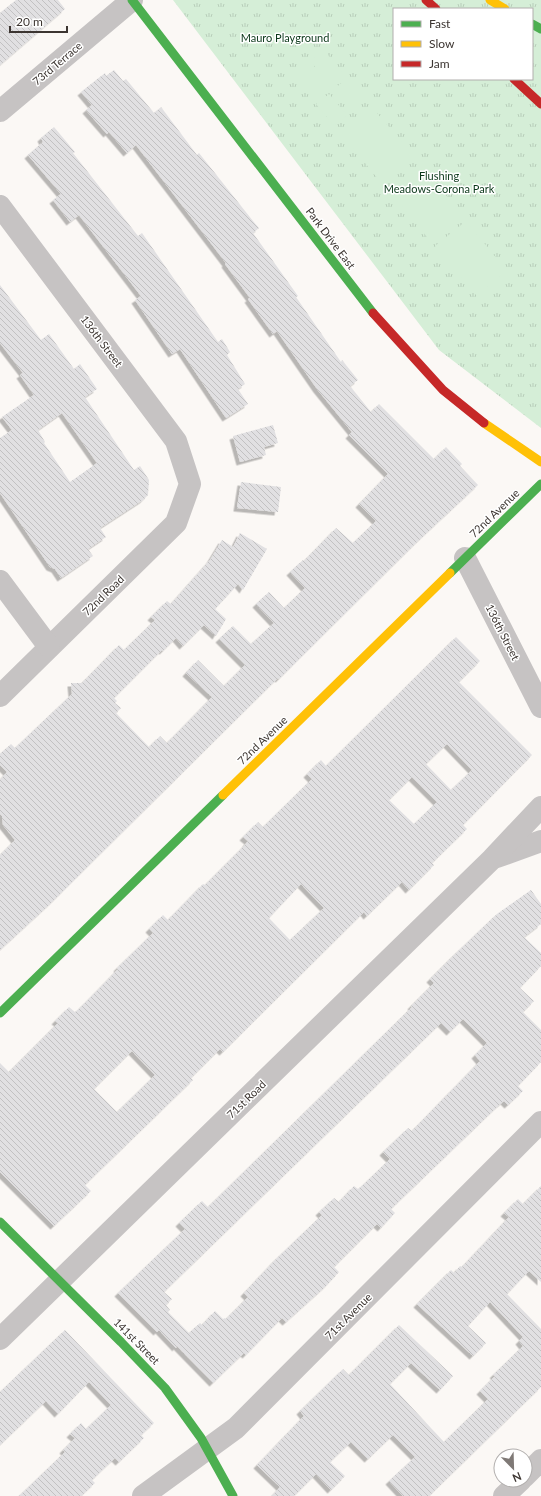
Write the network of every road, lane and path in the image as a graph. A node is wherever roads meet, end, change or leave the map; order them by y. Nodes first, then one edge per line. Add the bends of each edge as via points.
1 (132, 0) edge
2 (426, 0) edge
3 (490, 0) edge
4 (435, 8) edge
5 (503, 8) edge
6 (515, 80) edge
7 (541, 104) edge
8 (0, 111) edge
9 (0, 206) edge
10 (541, 462) edge
11 (190, 484) joint
12 (541, 484) edge
13 (465, 558) junction
14 (0, 581) edge
15 (49, 647) junction
16 (0, 696) edge
17 (541, 707) edge
18 (541, 807) edge
19 (541, 841) edge
20 (492, 859) junction
21 (0, 1014) edge
22 (541, 1122) edge
23 (0, 1222) edge
24 (58, 1282) junction
25 (0, 1339) edge
26 (208, 1449) junction
27 (541, 1460) edge
28 (533, 1468) edge
29 (512, 1488) edge
30 (143, 1496) edge
31 (233, 1496) edge
32 (504, 1496) edge

1 - 8 street, 73rd Terrace
1 - 10 main road, Park Drive East via 384,327 443,390 500,435
2 - 4 main road
3 - 5 main road
6 - 7 main road
9 - 11 street, 136th Street via 176,441
11 - 15 street, 72nd Road via 176,523
12 - 13 main road, 72nd Avenue
13 - 17 street, 136th Street
13 - 21 main road, 72nd Avenue
14 - 15 street
15 - 16 street, 72nd Road
18 - 20 street, 71st Road
19 - 20 street, 71st Road
20 - 24 street, 71st Road
22 - 26 street, 71st Avenue via 236,1428
23 - 24 main road, 141st Street
24 - 25 street, 71st Road
24 - 26 main road, 141st Street via 132,1352 179,1406
26 - 30 street, 71st Avenue
26 - 31 main road, 141st Street
27 - 28 street
29 - 32 street

